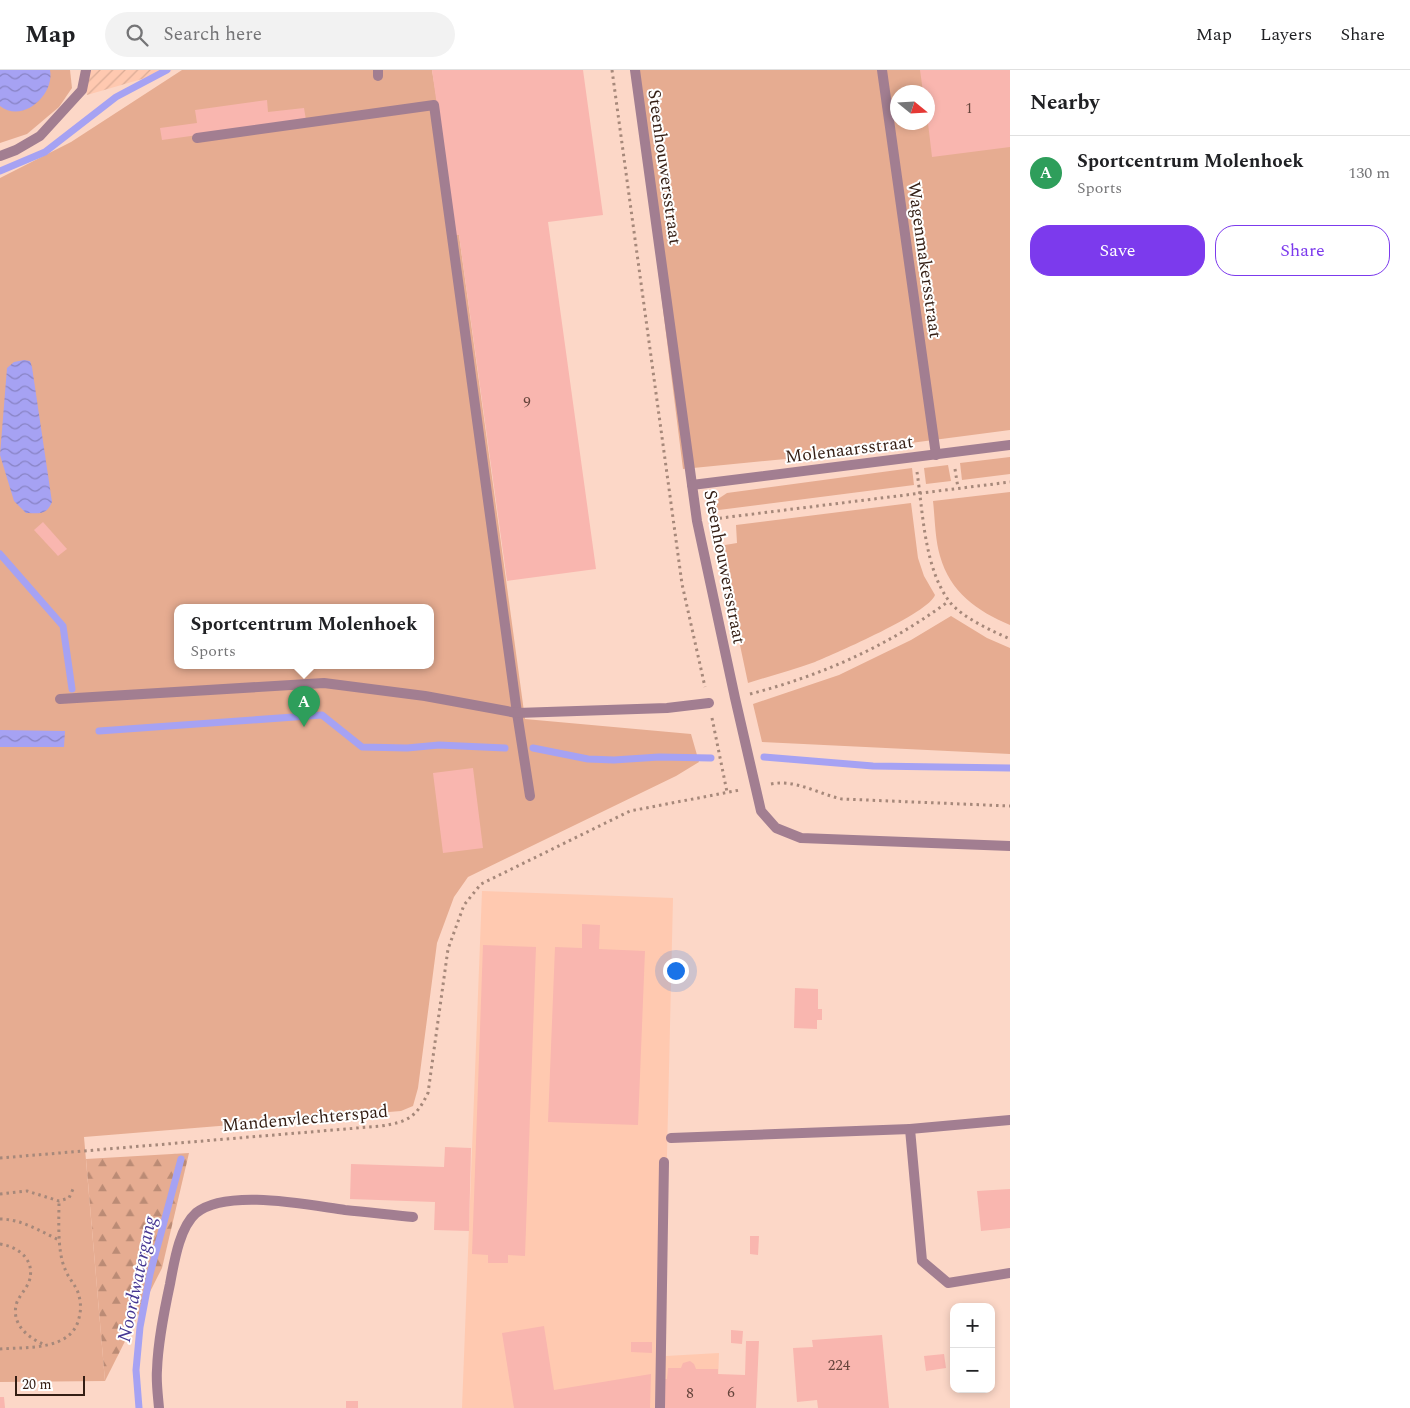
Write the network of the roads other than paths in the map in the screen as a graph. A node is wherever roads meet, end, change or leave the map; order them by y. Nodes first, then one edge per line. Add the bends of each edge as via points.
1 (86, 70) edge
2 (635, 70) edge
3 (882, 70) edge
4 (197, 138) dead end
5 (0, 156) edge
6 (1010, 445) edge
7 (936, 455) junction
8 (692, 485) junction
9 (60, 699) dead end
10 (709, 703) road end
11 (517, 713) junction
12 (530, 796) dead end
13 (1010, 846) edge
14 (1010, 1120) edge
15 (910, 1129) junction
16 (671, 1138) dead end
17 (664, 1162) dead end
18 (413, 1217) dead end
19 (1010, 1273) edge
20 (159, 1408) edge
21 (660, 1408) edge

1 - 5 street via 82,90 40,136
2 - 8 street, Steenhouwersstraat
3 - 7 street, Wagenmakersstraat
4 - 11 street via 434,105
6 - 7 street, Molenaarsstraat
7 - 8 street, Molenaarsstraat
8 - 13 street, Steenhouwersstraat via 755,787 762,811 776,828 801,838
9 - 11 street via 324,683 425,696
10 - 11 street via 668,708
11 - 12 street
14 - 15 street
15 - 16 street
15 - 19 street via 922,1261 948,1283
17 - 21 street
18 - 20 street via 252,1199 213,1204 196,1214 186,1228 175,1257 161,1328 156,1371

